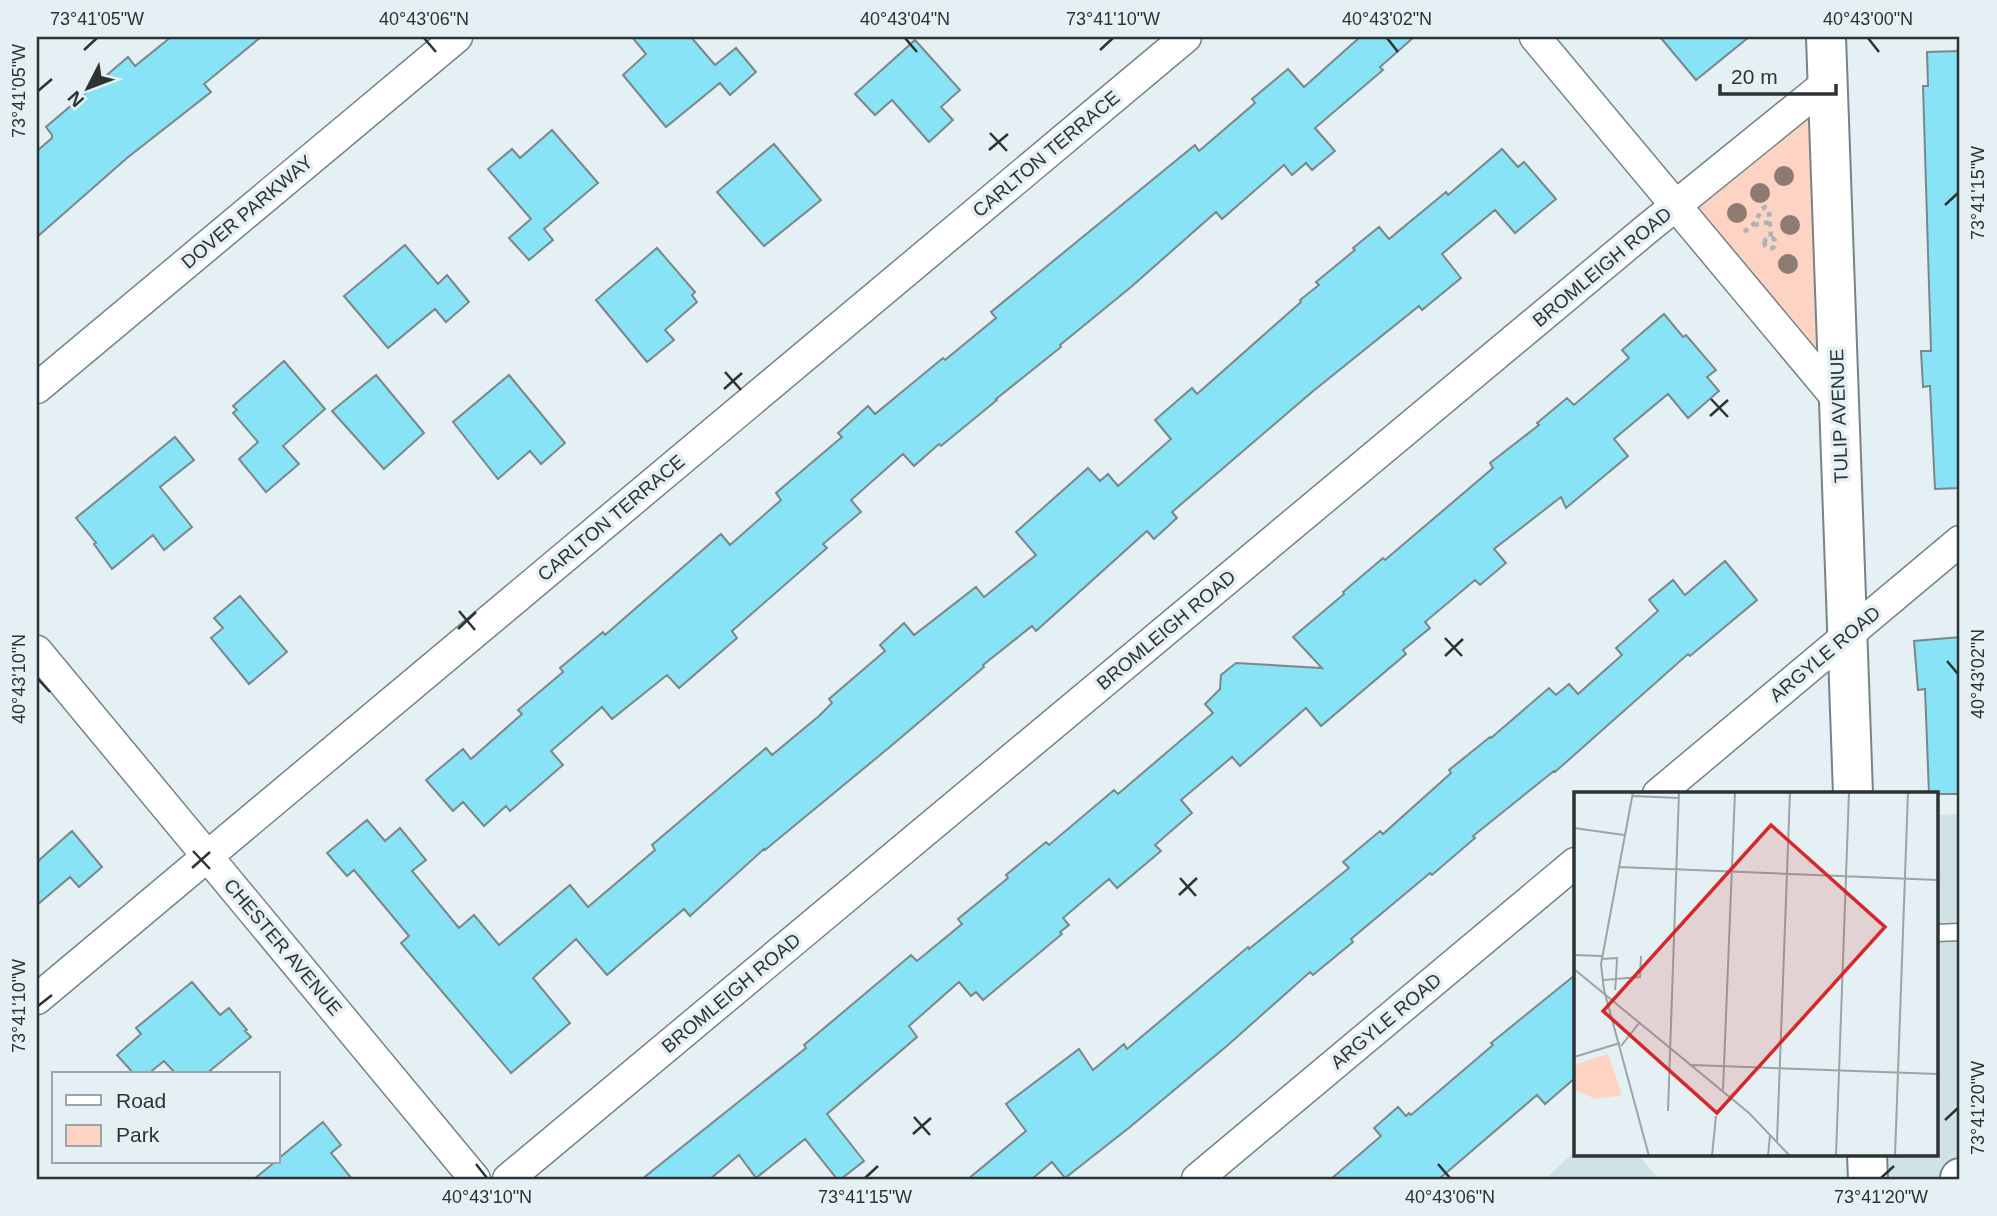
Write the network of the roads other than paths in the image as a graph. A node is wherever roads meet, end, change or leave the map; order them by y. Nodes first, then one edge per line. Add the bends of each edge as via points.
1 (457, 37) edge
2 (1186, 37) edge
3 (1535, 37) edge
4 (1826, 37) edge
5 (1827, 83) junction
6 (1675, 205) junction
7 (37, 388) edge
8 (1839, 401) junction
9 (1960, 541) edge
10 (1848, 636) junction
11 (37, 651) edge
12 (1660, 792) edge
13 (1853, 792) edge
14 (207, 856) junction
15 (1574, 864) edge
16 (1960, 932) edge
17 (1938, 933) edge
18 (37, 999) edge
19 (1867, 1156) edge
20 (475, 1179) edge
21 (508, 1179) edge
22 (1197, 1179) edge
23 (1868, 1179) edge

1 - 7 street, DOVER PARKWAY
2 - 14 street, CARLTON TERRACE
3 - 6 street
4 - 5 main road, TULIP AVENUE
5 - 6 street, BROMLEIGH ROAD
5 - 8 main road, TULIP AVENUE
6 - 8 street
6 - 21 street, BROMLEIGH ROAD
8 - 10 main road, TULIP AVENUE
9 - 10 street, ARGYLE ROAD
10 - 12 street, ARGYLE ROAD
10 - 13 main road, TULIP AVENUE
11 - 14 street, CHESTER AVENUE
14 - 18 street, CARLTON TERRACE
14 - 20 street, CHESTER AVENUE
15 - 22 street, ARGYLE ROAD
16 - 17 lane
19 - 23 main road

